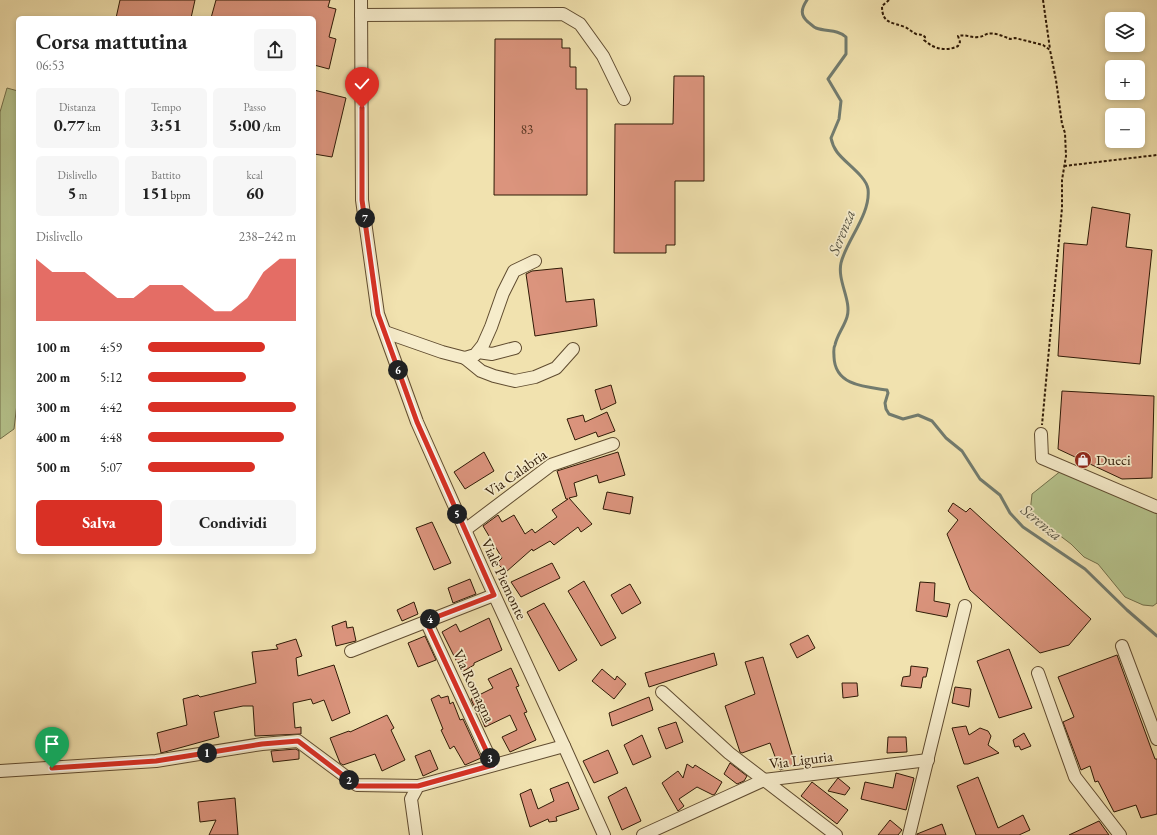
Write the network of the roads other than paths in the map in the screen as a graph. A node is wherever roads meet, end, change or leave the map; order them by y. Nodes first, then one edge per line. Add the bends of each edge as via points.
1 (361, 0) edge
2 (361, 15) junction
3 (624, 99) dead end
4 (535, 260) dead end
5 (385, 332) junction
6 (515, 348) dead end
7 (573, 349) dead end
8 (478, 352) junction
9 (465, 358) junction
10 (1041, 434) road end
11 (613, 444) dead end
12 (1157, 507) edge
13 (464, 530) junction
14 (494, 595) junction
15 (965, 606) dead end
16 (426, 621) junction
17 (1122, 646) dead end
18 (351, 651) dead end
19 (1038, 673) dead end
20 (662, 692) dead end
21 (1157, 739) edge
22 (564, 746) junction
23 (928, 760) junction
24 (493, 765) junction
25 (0, 771) edge
26 (764, 780) junction
27 (418, 786) junction
28 (416, 835) edge
29 (604, 835) edge
30 (644, 835) edge
31 (836, 835) edge
32 (910, 835) edge
33 (1120, 835) edge

1 - 2 street, Viale Piemonte
2 - 3 street via 563,14 580,24 603,56
2 - 5 street, Viale Piemonte via 362,200 378,314
4 - 8 street via 514,271
5 - 9 street
5 - 13 street, Viale Piemonte via 417,422
6 - 8 street via 492,354
7 - 9 street via 556,368 535,377 515,381 481,371
8 - 9 street via 475,356
10 - 12 street via 1042,458
11 - 13 street, Via Calabria via 551,465
13 - 14 street, Viale Piemonte
14 - 16 street
14 - 22 street, Viale Piemonte
15 - 23 street
16 - 18 street
16 - 24 street, Via Romagna
17 - 21 street
19 - 33 street via 1075,777
20 - 26 street, Via Liguria via 729,753
22 - 24 street
22 - 29 street, Viale Piemonte
23 - 26 street, Via Liguria
23 - 32 street
24 - 27 street
25 - 27 street via 156,761 262,744 298,741 357,786
26 - 30 street
26 - 31 street
27 - 28 street via 410,799

